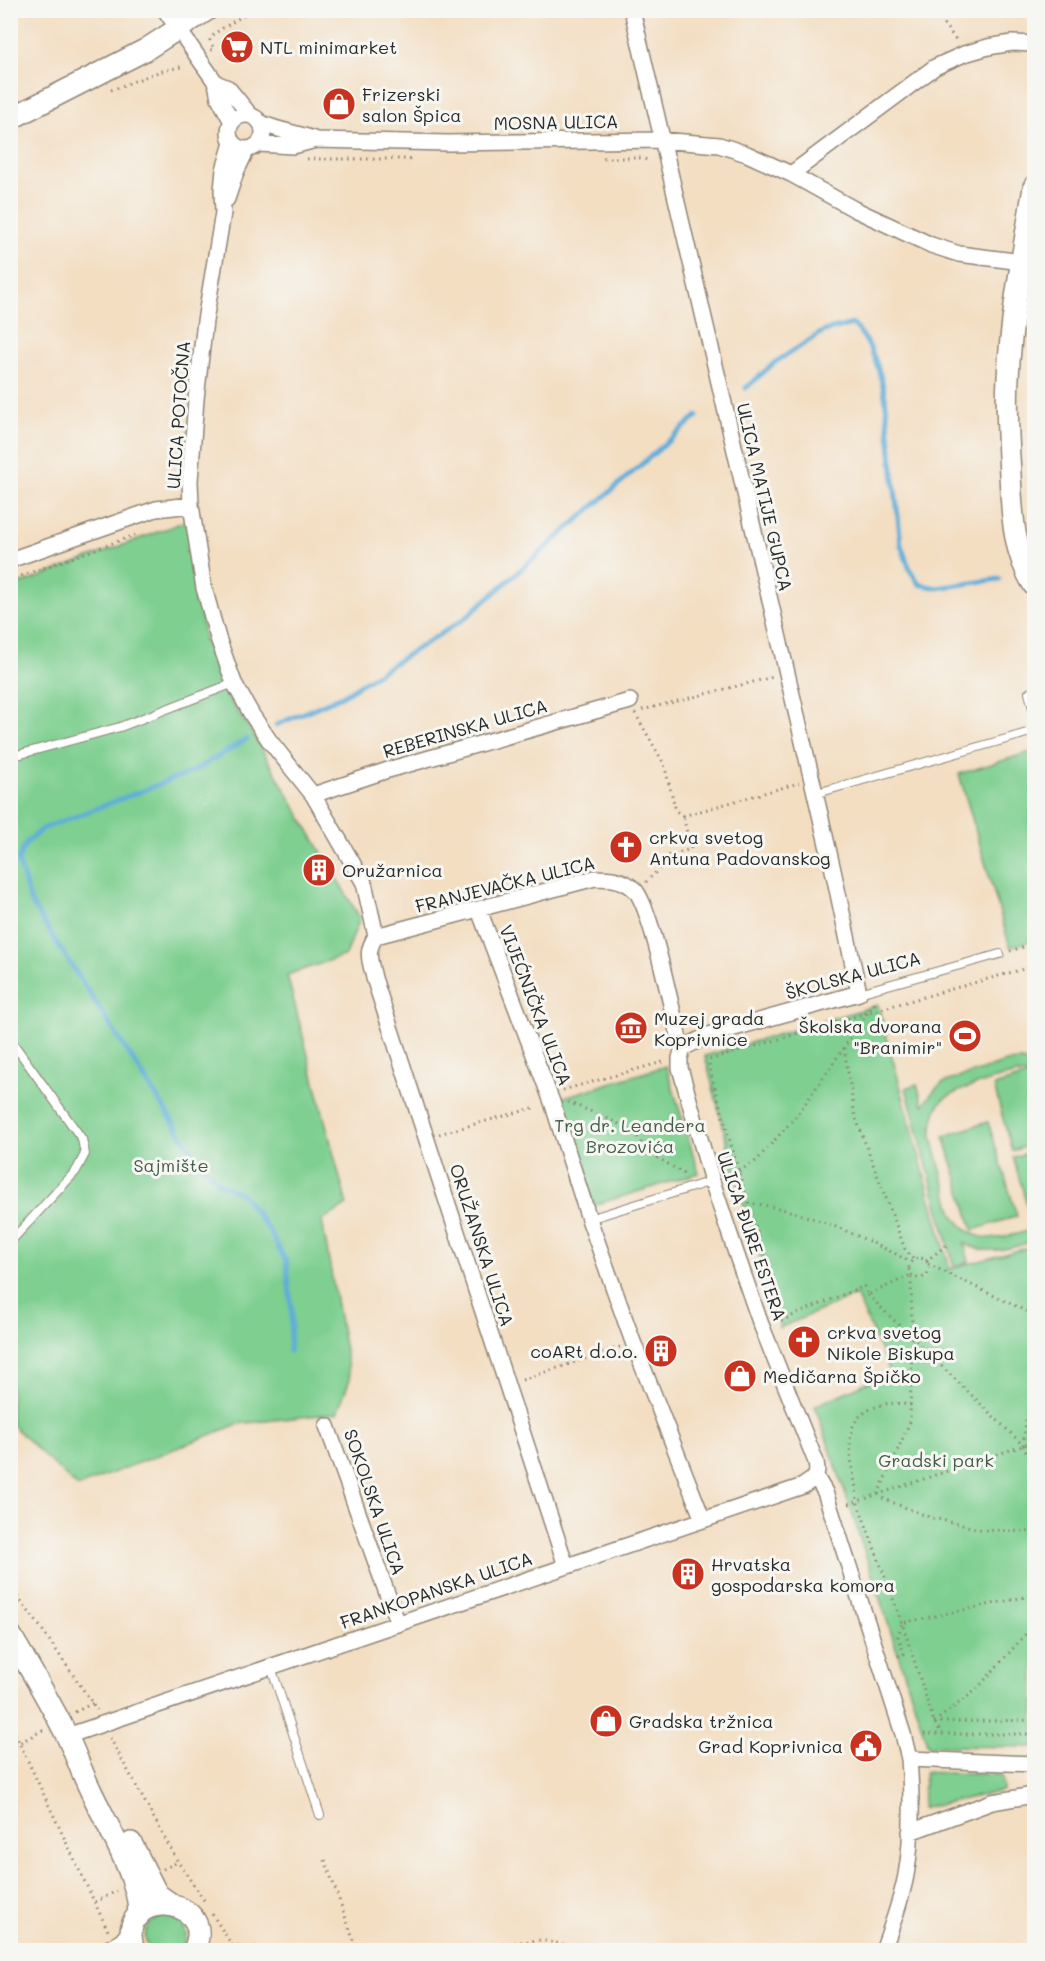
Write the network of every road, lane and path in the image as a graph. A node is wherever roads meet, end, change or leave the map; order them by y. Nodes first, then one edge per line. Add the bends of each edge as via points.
1 (165, 10) edge
2 (207, 10) edge
3 (252, 10) edge
4 (632, 10) edge
5 (932, 10) edge
6 (178, 28) junction
7 (1035, 44) edge
8 (964, 54) junction
9 (198, 59) junction
10 (105, 82) junction
11 (216, 83) junction
12 (10, 119) edge
13 (255, 119) junction
14 (232, 122) junction
15 (316, 140) junction
16 (661, 140) junction
17 (232, 142) junction
18 (253, 147) junction
19 (641, 158) dead end
20 (668, 168) junction
21 (791, 174) junction
22 (1035, 187) edge
23 (223, 213) junction
24 (1022, 262) junction
25 (1035, 425) edge
26 (1029, 487) dead end
27 (191, 505) junction
28 (145, 531) dead end
29 (10, 560) edge
30 (10, 580) edge
31 (1035, 585) edge
32 (773, 677) dead end
33 (234, 683) junction
34 (1035, 692) edge
35 (632, 707) junction
36 (1035, 712) edge
37 (1035, 731) edge
38 (10, 757) edge
39 (813, 787) junction
40 (313, 795) junction
41 (682, 816) junction
42 (636, 891) junction
43 (479, 909) junction
44 (376, 936) junction
45 (1035, 944) edge
46 (1000, 954) joint
47 (1035, 966) edge
48 (859, 993) junction
49 (870, 1012) junction
50 (10, 1039) edge
51 (844, 1046) junction
52 (683, 1048) junction
53 (669, 1061) dead end
54 (556, 1100) junction
55 (437, 1135) dead end
56 (739, 1171) junction
57 (712, 1181) junction
58 (694, 1188) junction
59 (748, 1203) junction
60 (590, 1219) junction
61 (10, 1242) edge
62 (948, 1244) dead end
63 (913, 1259) junction
64 (910, 1263) junction
65 (927, 1263) junction
66 (911, 1275) junction
67 (868, 1295) junction
68 (1035, 1316) edge
69 (912, 1336) junction
70 (633, 1342) junction
71 (519, 1381) dead end
72 (1035, 1383) edge
73 (911, 1405) junction
74 (327, 1426) dead end
75 (1035, 1442) edge
76 (1023, 1445) junction
77 (1035, 1468) edge
78 (816, 1477) junction
79 (878, 1494) junction
80 (857, 1502) junction
81 (849, 1504) dead end
82 (703, 1520) junction
83 (1035, 1532) edge
84 (566, 1566) junction
85 (10, 1587) edge
86 (1035, 1594) edge
87 (902, 1623) junction
88 (398, 1624) junction
89 (1035, 1626) edge
90 (10, 1634) edge
91 (898, 1656) dead end
92 (271, 1667) junction
93 (1035, 1720) edge
94 (934, 1722) junction
95 (10, 1723) edge
96 (102, 1723) junction
97 (942, 1733) junction
98 (924, 1734) dead end
99 (1035, 1734) edge
100 (67, 1736) junction
101 (909, 1759) junction
102 (1035, 1764) edge
103 (1035, 1795) edge
104 (320, 1815) dead end
105 (910, 1832) junction
106 (325, 1860) dead end
107 (171, 1904) junction
108 (125, 1939) edge
109 (196, 1943) edge
110 (215, 1950) edge
111 (357, 1950) edge
112 (367, 1950) edge
113 (443, 1950) edge
114 (595, 1950) edge
115 (883, 1950) edge

1 - 6 street
2 - 6 main road
3 - 9 path via 215,33 210,40 214,49
4 - 16 street, ULICA MATIJE GUPCA
5 - 8 path via 957,39
6 - 9 street
6 - 10 main road
7 - 8 street via 1012,43
8 - 21 street via 935,67
9 - 10 path via 182,67
9 - 11 street
10 - 12 main road
11 - 13 street via 228,88
11 - 14 street
13 - 14 street via 242,115
13 - 15 street, MOSNA ULICA via 274,129
13 - 18 street via 263,134
14 - 17 street via 228,133
15 - 16 street, MOSNA ULICA
15 - 18 street, MOSNA ULICA via 292,146
16 - 20 street, ULICA MATIJE GUPCA
16 - 21 street, MOSNA ULICA via 719,145
17 - 18 street via 238,148
17 - 23 street, ULICA POTOČNA via 224,170
18 - 23 street via 236,172
19 - 20 path via 649,159 655,168
20 - 39 street, ULICA MATIJE GUPCA
21 - 24 street, MOSNA ULICA via 931,245 959,254
22 - 24 main road
23 - 27 street, ULICA POTOČNA via 197,388
24 - 31 main road via 1008,379 1008,439 1018,549
25 - 26 path
27 - 29 street via 156,509
27 - 33 street, ULICA POTOČNA via 204,588
28 - 30 path
32 - 35 path
33 - 38 lane via 120,727
33 - 40 street, ULICA POTOČNA via 269,740
34 - 36 lane via 1029,693
35 - 40 street, REBERINSKA ULICA via 388,770
35 - 41 path via 664,764 676,811
37 - 39 lane via 926,763
39 - 41 path
39 - 48 street, ULICA MATIJE GUPCA
40 - 44 street, ULICA POTOČNA via 363,884
41 - 42 path via 691,849 664,857 661,867
42 - 43 street, FRANJEVAČKA ULICA via 611,878 595,878
42 - 52 street, ULICA ĐURE ESTERA via 648,916
43 - 44 street, FRANJEVAČKA ULICA
43 - 54 street, VIJEĆNIČKA ULICA
44 - 84 street, ORUŽANSKA ULICA via 369,948 374,978
45 - 46 path
46 - 48 lane, ŠKOLSKA ULICA
47 - 49 path
48 - 52 street, ŠKOLSKA ULICA via 709,1035
49 - 51 path
49 - 56 path via 709,1060
50 - 61 lane via 82,1139 85,1155 76,1171
51 - 56 path via 798,1114 756,1161
51 - 63 path via 855,1116 901,1240
52 - 57 street, ULICA ĐURE ESTERA via 680,1068
53 - 54 path via 558,1092
54 - 55 path
54 - 58 path via 635,1134 643,1149 692,1179
54 - 60 street, VIJEĆNIČKA ULICA
56 - 59 path
57 - 58 lane
57 - 78 street, ULICA ĐURE ESTERA via 760,1322 816,1462
58 - 60 lane
59 - 64 path via 840,1227
59 - 67 path via 782,1308 770,1319 780,1321 864,1286
60 - 70 street, VIJEĆNIČKA ULICA
62 - 65 path
63 - 64 path
63 - 65 path
64 - 66 path
65 - 66 path via 924,1276
65 - 68 path
66 - 67 path
66 - 69 path
67 - 69 path
69 - 73 path
69 - 76 path
70 - 71 path
70 - 82 street, VIJEĆNIČKA ULICA
72 - 76 path
73 - 79 path via 910,1422
73 - 80 path via 888,1402 861,1413 853,1423 850,1446
74 - 88 street, SOKOLSKA ULICA
75 - 76 path
76 - 77 path
76 - 79 path
78 - 82 street, FRANKOPANSKA ULICA via 803,1486
78 - 101 street, ULICA ĐURE ESTERA via 825,1492
79 - 80 path
79 - 83 path via 940,1520 983,1530
80 - 81 path
80 - 87 path
82 - 84 street, FRANKOPANSKA ULICA
84 - 88 street, FRANKOPANSKA ULICA
85 - 96 path via 98,1710
86 - 87 path
87 - 91 path via 898,1636 904,1654
87 - 94 path
88 - 92 street, FRANKOPANSKA ULICA
89 - 94 path via 975,1691
90 - 100 main road
92 - 96 street, FRANKOPANSKA ULICA
92 - 104 lane
93 - 94 path
94 - 97 path
95 - 108 path
96 - 100 street, FRANKOPANSKA ULICA
96 - 111 path via 178,1862 232,1945
97 - 98 path
97 - 99 path
100 - 107 main road via 99,1780 157,1894
100 - 108 main road via 134,1883 140,1906
101 - 102 street
101 - 105 street, ULICA ĐURE ESTERA
103 - 105 street via 993,1802
105 - 115 street, ULICA ĐURE ESTERA via 906,1873
106 - 111 path
107 - 108 main road via 152,1906
107 - 109 main road via 190,1916
109 - 110 main road
111 - 112 path
113 - 114 path via 540,1940

